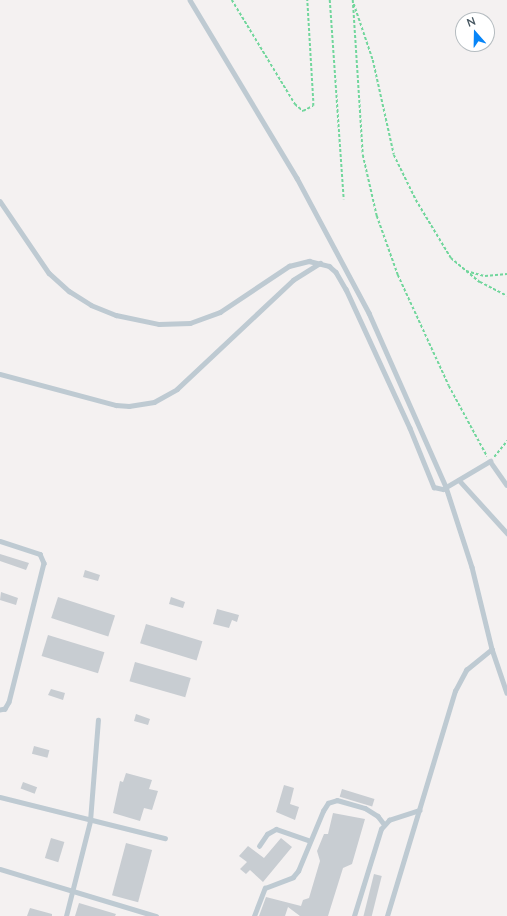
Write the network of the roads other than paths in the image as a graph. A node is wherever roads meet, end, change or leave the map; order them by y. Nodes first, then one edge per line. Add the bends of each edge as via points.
1 (190, 0) edge
2 (0, 201) edge
3 (320, 263) junction
4 (0, 374) edge
5 (459, 480) junction
6 (507, 485) edge
7 (446, 488) junction
8 (505, 531) edge
9 (507, 539) edge
10 (0, 542) edge
11 (492, 649) junction
12 (507, 693) edge
13 (0, 710) edge
14 (98, 720) dead end
15 (0, 797) edge
16 (419, 810) junction
17 (90, 821) junction
18 (384, 824) junction
19 (165, 838) dead end
20 (310, 841) junction
21 (259, 846) dead end
22 (0, 869) edge
23 (73, 891) junction
24 (66, 916) edge
25 (156, 916) edge
26 (254, 916) edge
27 (354, 916) edge
28 (387, 916) edge

1 - 7 lane via 271,134 346,268 369,313
2 - 3 lane via 49,273 69,291 92,305 116,315 158,324 190,323 206,318 220,312 289,266 309,261
3 - 4 lane via 293,280 176,389 154,402 129,406 116,405
3 - 7 lane via 336,272 346,289 410,428 431,482 438,489
5 - 6 lane via 490,461
5 - 7 lane
5 - 8 lane
7 - 11 lane via 472,567
8 - 9 lane
10 - 13 lane via 40,554 44,563 8,706
11 - 12 lane
11 - 16 lane via 474,662 459,680
14 - 17 lane
15 - 17 lane
16 - 18 lane
16 - 28 lane
17 - 19 lane
17 - 23 lane
18 - 20 lane via 370,810 342,801 333,801 325,806
18 - 27 lane via 378,834
20 - 21 lane via 276,829 267,834
20 - 26 lane via 296,874 269,885 262,892
22 - 23 lane
23 - 24 lane
23 - 25 lane

